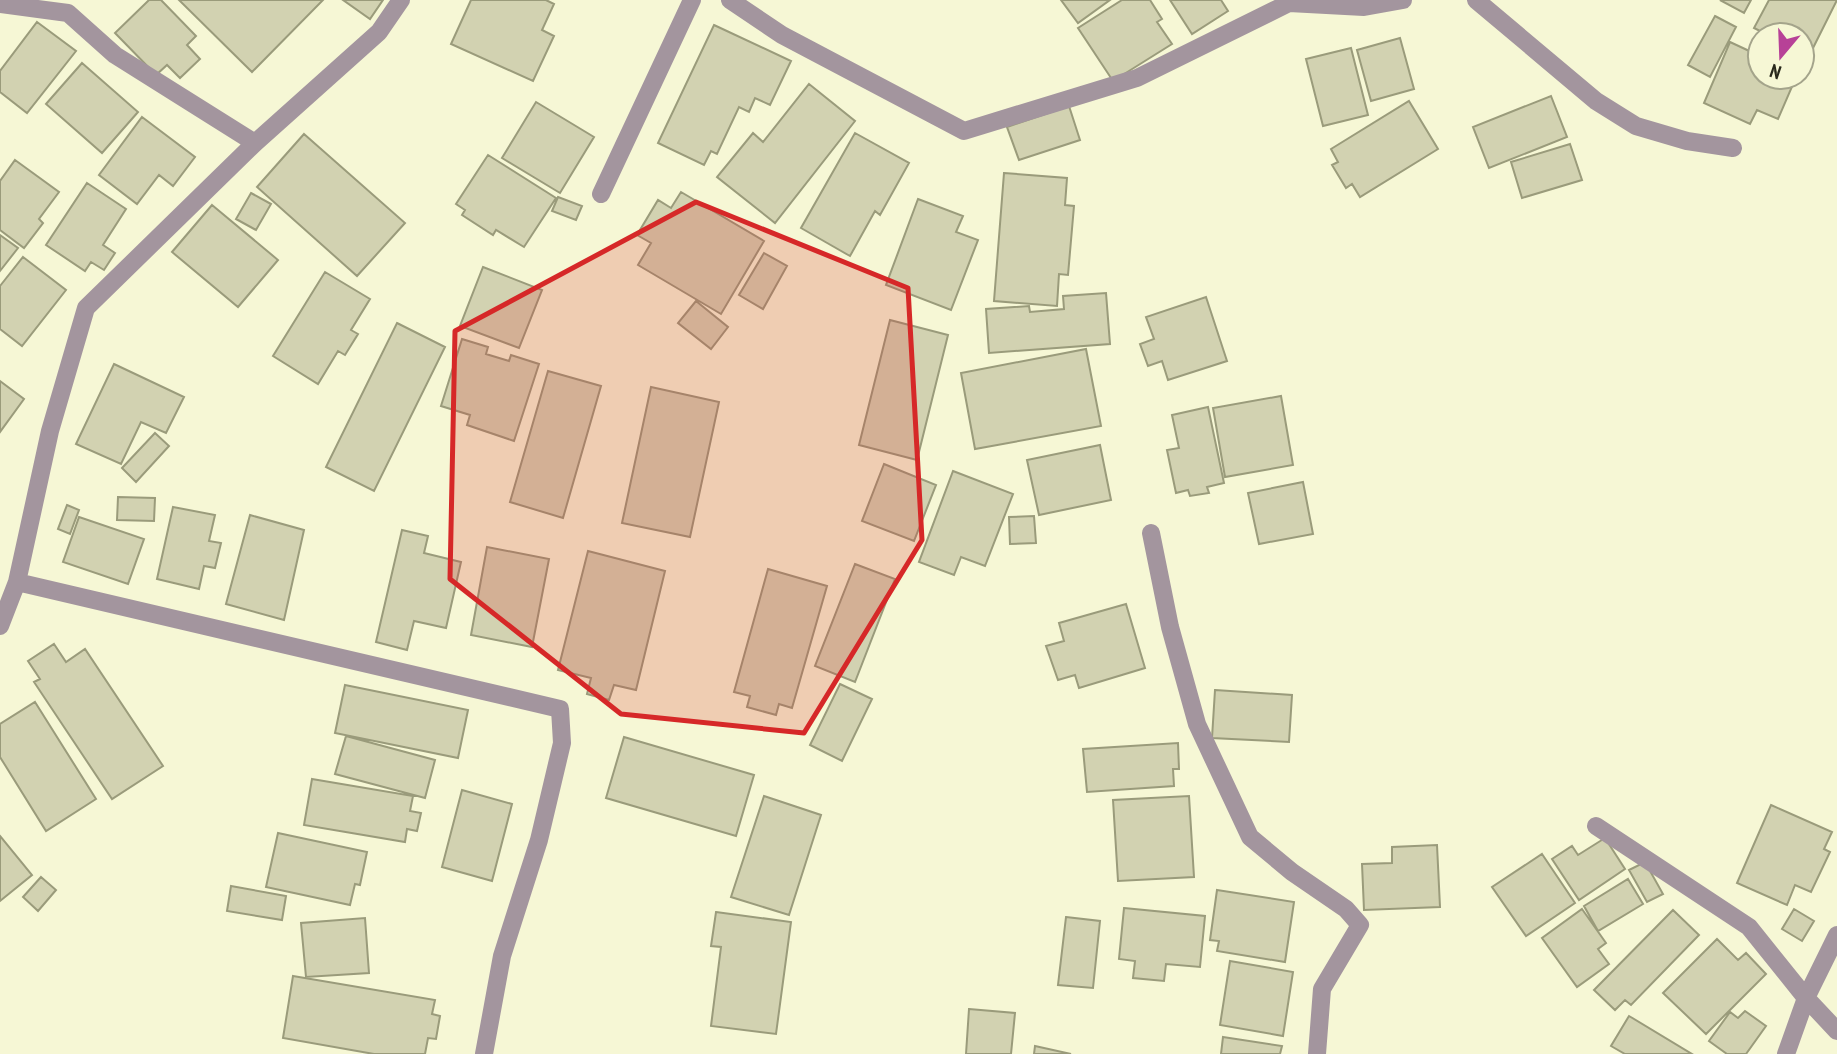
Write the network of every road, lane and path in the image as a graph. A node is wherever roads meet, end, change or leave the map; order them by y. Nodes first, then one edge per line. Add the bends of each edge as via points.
1 (401, 0) edge
2 (692, 0) edge
3 (730, 0) edge
4 (1403, 0) edge
5 (1476, 0) edge
6 (0, 4) edge
7 (255, 143) junction
8 (1733, 148) dead end
9 (601, 194) dead end
10 (1150, 533) dead end
11 (17, 582) junction
12 (0, 625) edge
13 (1596, 826) dead end
14 (1837, 935) edge
15 (1806, 998) junction
16 (1837, 1031) edge
17 (484, 1054) edge
18 (1317, 1054) edge
19 (1786, 1054) edge

1 - 7 street via 379,32
2 - 9 street
3 - 4 street via 782,35 964,131 1137,78 1289,3 1364,6
5 - 8 street via 1597,101 1636,126
6 - 7 street via 68,13 115,55
7 - 11 street via 86,309 50,431
10 - 18 street via 1197,724 1250,837 1346,909 1360,925 1322,989
11 - 12 street
11 - 17 street via 560,709 562,743 539,840 502,956
13 - 15 street via 1749,928
14 - 15 street
15 - 16 street
15 - 19 street

